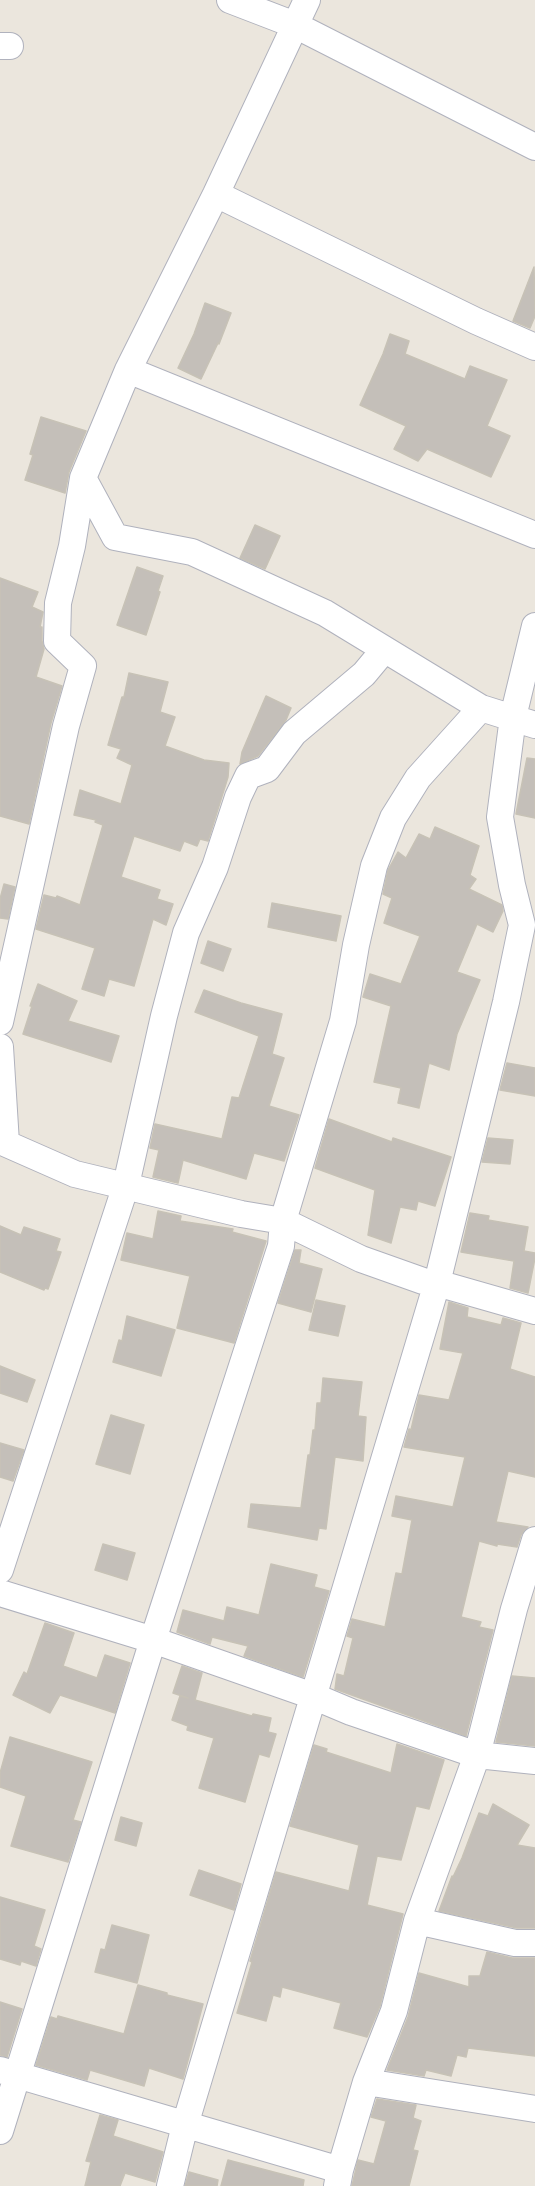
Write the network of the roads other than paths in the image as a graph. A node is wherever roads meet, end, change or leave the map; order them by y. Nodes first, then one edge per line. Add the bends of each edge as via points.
1 (230, 0) edge
2 (307, 0) edge
3 (295, 25) junction
4 (535, 147) edge
5 (216, 194) junction
6 (535, 347) edge
7 (128, 370) junction
8 (83, 478) junction
9 (535, 535) edge
10 (535, 626) edge
11 (384, 650) junction
12 (481, 708) junction
13 (524, 721) edge
14 (524, 889) edge
15 (0, 1022) edge
16 (0, 1047) edge
17 (3, 1142) edge
18 (126, 1185) junction
19 (283, 1221) junction
20 (437, 1282) junction
21 (535, 1311) edge
22 (535, 1540) edge
23 (0, 1570) edge
24 (0, 1593) edge
25 (524, 1610) edge
26 (153, 1640) junction
27 (313, 1696) junction
28 (477, 1755) junction
29 (535, 1761) edge
30 (417, 1921) junction
31 (535, 1943) edge
32 (9, 2072) edge
33 (366, 2082) junction
34 (535, 2109) edge
35 (185, 2125) junction
36 (0, 2131) edge
37 (338, 2178) edge
38 (170, 2186) edge

1 - 3 street
2 - 3 street
3 - 4 street
3 - 5 street
5 - 6 street
5 - 7 street
7 - 8 street
7 - 9 street
8 - 11 street via 115,537 192,552 325,613
8 - 15 street via 58,603 57,641 83,666
10 - 13 street
11 - 12 street
11 - 18 street via 364,674 294,733 267,769 248,776 186,933
12 - 13 street
12 - 19 street via 418,778 393,818 374,866 343,1021
13 - 14 street via 500,817
14 - 20 street via 522,925
16 - 17 street
17 - 18 street via 75,1174
18 - 19 street
18 - 23 street
19 - 20 street via 361,1259 423,1281
19 - 26 street via 282,1246
20 - 21 street
20 - 27 street
22 - 25 street
24 - 26 street
25 - 28 street
26 - 27 street
26 - 32 street
27 - 28 street
27 - 35 street
28 - 29 street
28 - 30 street
30 - 31 street via 515,1943
30 - 33 street via 394,2011
32 - 35 street
32 - 36 street
33 - 34 street
33 - 37 street
35 - 37 street
35 - 38 street

